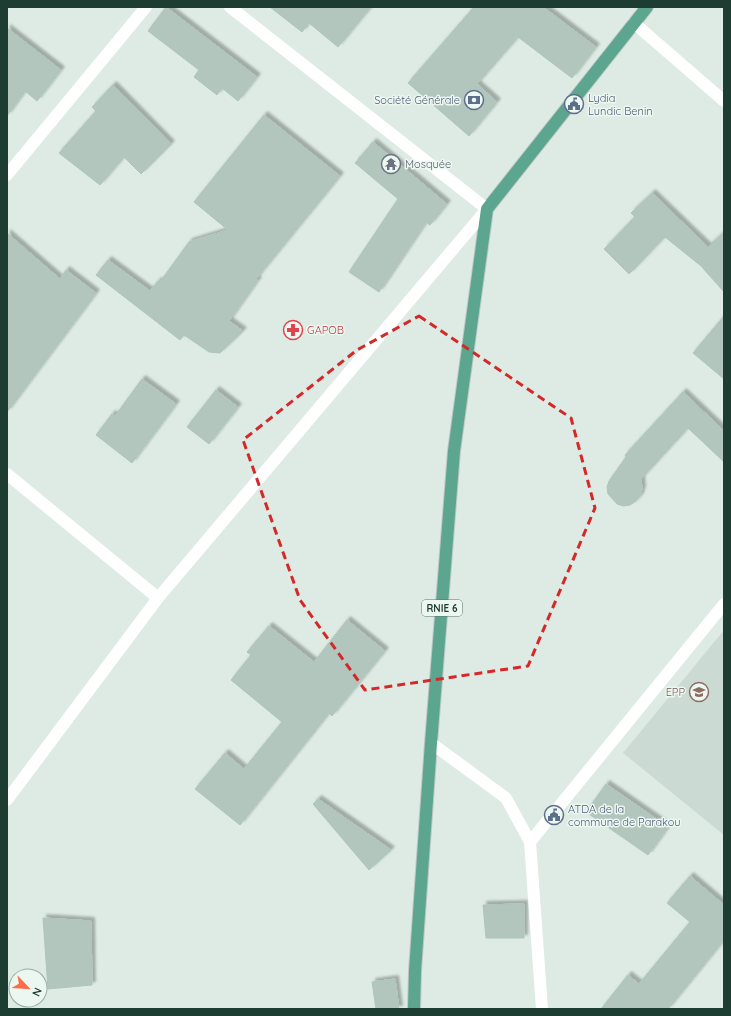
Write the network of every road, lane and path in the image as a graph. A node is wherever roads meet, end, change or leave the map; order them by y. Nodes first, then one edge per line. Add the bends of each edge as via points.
1 (146, 7) edge
2 (230, 7) edge
3 (647, 7) edge
4 (634, 24) junction
5 (724, 101) edge
6 (7, 175) edge
7 (487, 209) junction
8 (7, 474) edge
9 (158, 598) junction
10 (724, 604) edge
11 (431, 743) junction
12 (7, 800) edge
13 (530, 842) junction
14 (414, 1009) edge
15 (542, 1009) edge

1 - 6 street
2 - 7 street
3 - 4 main road
4 - 5 street
4 - 7 main road
7 - 9 street
7 - 11 main road, RNIE 6 via 454,451
8 - 9 street
9 - 12 street
10 - 13 street
11 - 13 street via 506,798
11 - 14 main road, RNIE 6
13 - 15 street

